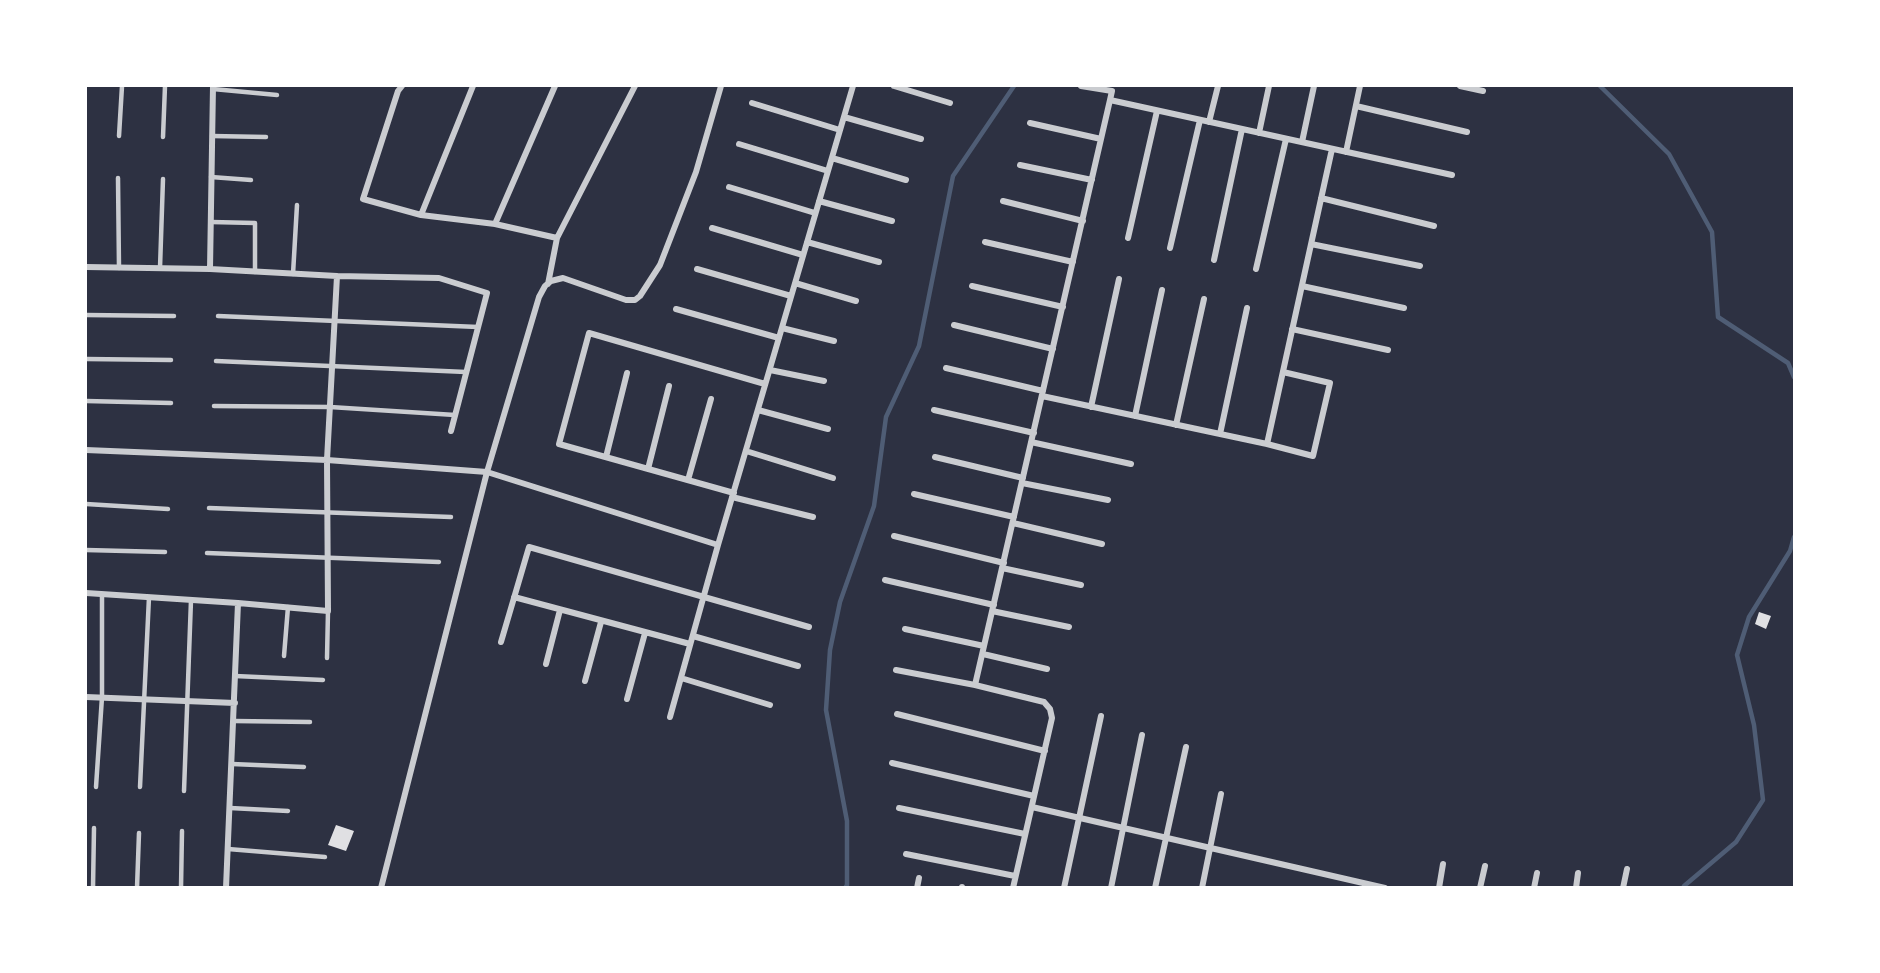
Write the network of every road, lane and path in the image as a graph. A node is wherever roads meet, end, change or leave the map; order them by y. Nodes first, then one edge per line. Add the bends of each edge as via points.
1 (122, 86) edge
2 (165, 86) edge
3 (402, 86) edge
4 (473, 86) edge
5 (555, 86) edge
6 (635, 86) edge
7 (721, 86) edge
8 (851, 86) edge
9 (894, 86) edge
10 (1081, 86) edge
11 (1218, 86) edge
12 (1269, 86) edge
13 (1314, 86) edge
14 (1360, 86) edge
15 (1460, 86) edge
16 (213, 87) edge
17 (1483, 91) dead end
18 (277, 95) dead end
19 (1110, 100) junction
20 (752, 103) dead end
21 (950, 103) dead end
22 (1356, 106) junction
23 (1157, 111) junction
24 (844, 117) junction
25 (1200, 120) junction
26 (1209, 122) junction
27 (1030, 123) dead end
28 (1242, 129) junction
29 (840, 130) junction
30 (1467, 132) dead end
31 (1260, 133) junction
32 (119, 136) dead end
33 (212, 136) junction
34 (163, 137) dead end
35 (266, 138) dead end
36 (921, 139) dead end
37 (1101, 139) junction
38 (1286, 139) junction
39 (1302, 142) junction
40 (739, 144) dead end
41 (1332, 149) junction
42 (1346, 152) junction
43 (832, 158) junction
44 (1020, 165) dead end
45 (828, 171) junction
46 (1452, 175) dead end
47 (118, 177) dead end
48 (212, 177) junction
49 (163, 179) dead end
50 (250, 180) dead end
51 (906, 180) dead end
52 (1092, 180) junction
53 (729, 187) dead end
54 (1321, 198) junction
55 (819, 201) junction
56 (1003, 201) dead end
57 (297, 204) dead end
58 (815, 213) junction
59 (421, 215) junction
60 (892, 221) dead end
61 (1083, 221) junction
62 (211, 222) junction
63 (495, 224) junction
64 (1434, 226) dead end
65 (712, 228) dead end
66 (557, 238) junction
67 (1128, 238) dead end
68 (807, 242) junction
69 (985, 242) dead end
70 (1311, 244) junction
71 (1170, 248) dead end
72 (803, 255) junction
73 (1214, 260) dead end
74 (879, 262) dead end
75 (1073, 262) junction
76 (1420, 266) dead end
77 (86, 267) edge
78 (118, 268) junction
79 (160, 268) junction
80 (210, 269) junction
81 (697, 269) dead end
82 (1256, 269) dead end
83 (255, 272) junction
84 (294, 274) junction
85 (337, 276) junction
86 (1119, 279) dead end
87 (795, 283) junction
88 (548, 284) junction
89 (972, 286) dead end
90 (1302, 286) junction
91 (1162, 290) dead end
92 (791, 296) junction
93 (1204, 299) dead end
94 (856, 301) dead end
95 (1063, 307) junction
96 (1247, 308) dead end
97 (1404, 308) dead end
98 (676, 309) dead end
99 (86, 315) edge
100 (174, 316) dead end
101 (219, 316) dead end
102 (335, 320) junction
103 (954, 326) dead end
104 (478, 327) junction
105 (782, 328) junction
106 (1292, 329) junction
107 (779, 338) junction
108 (834, 341) dead end
109 (1053, 349) junction
110 (1388, 350) dead end
111 (86, 358) edge
112 (171, 360) dead end
113 (216, 361) dead end
114 (332, 366) junction
115 (946, 368) dead end
116 (770, 370) junction
117 (466, 372) junction
118 (1282, 372) junction
119 (627, 373) dead end
120 (824, 381) dead end
121 (765, 384) junction
122 (669, 386) dead end
123 (1043, 394) junction
124 (711, 399) dead end
125 (86, 401) edge
126 (171, 403) dead end
127 (214, 406) dead end
128 (1091, 406) junction
129 (330, 407) junction
130 (758, 410) junction
131 (934, 410) dead end
132 (455, 415) junction
133 (1135, 416) junction
134 (1176, 425) junction
135 (828, 429) dead end
136 (451, 431) dead end
137 (1034, 433) junction
138 (1220, 434) junction
139 (1031, 442) junction
140 (1267, 444) junction
141 (86, 450) edge
142 (746, 451) junction
143 (606, 457) junction
144 (935, 457) dead end
145 (327, 460) junction
146 (1131, 464) dead end
147 (648, 469) junction
148 (487, 472) junction
149 (833, 478) dead end
150 (688, 480) junction
151 (1023, 480) junction
152 (914, 494) dead end
153 (733, 495) junction
154 (1108, 500) dead end
155 (86, 504) edge
156 (209, 508) dead end
157 (168, 509) dead end
158 (327, 513) junction
159 (813, 517) dead end
160 (451, 518) dead end
161 (1013, 520) junction
162 (894, 536) dead end
163 (718, 544) junction
164 (1102, 544) dead end
165 (86, 550) edge
166 (165, 552) dead end
167 (207, 553) dead end
168 (328, 556) junction
169 (440, 562) dead end
170 (1003, 565) junction
171 (885, 580) dead end
172 (1081, 585) dead end
173 (86, 593) edge
174 (102, 594) junction
175 (149, 597) junction
176 (514, 597) junction
177 (703, 598) junction
178 (191, 600) junction
179 (238, 603) junction
180 (288, 607) junction
181 (993, 608) junction
182 (328, 610) junction
183 (560, 610) junction
184 (601, 622) junction
185 (809, 627) dead end
186 (1069, 627) dead end
187 (905, 629) dead end
188 (645, 633) junction
189 (693, 636) junction
190 (501, 642) dead end
191 (690, 644) junction
192 (984, 646) junction
193 (982, 654) junction
194 (284, 656) dead end
195 (327, 658) dead end
196 (546, 663) dead end
197 (798, 666) dead end
198 (1047, 669) dead end
199 (896, 670) dead end
200 (235, 676) junction
201 (681, 678) junction
202 (323, 680) dead end
203 (585, 681) dead end
204 (975, 685) junction
205 (86, 697) edge
206 (102, 697) junction
207 (145, 699) junction
208 (627, 699) dead end
209 (189, 701) junction
210 (235, 703) junction
211 (770, 705) dead end
212 (897, 714) dead end
213 (1101, 716) dead end
214 (670, 717) dead end
215 (234, 721) junction
216 (310, 722) dead end
217 (1142, 735) dead end
218 (1186, 747) dead end
219 (1045, 751) junction
220 (892, 763) dead end
221 (232, 764) junction
222 (304, 767) dead end
223 (96, 787) dead end
224 (140, 787) dead end
225 (184, 791) dead end
226 (1221, 794) dead end
227 (1034, 796) junction
228 (1032, 807) junction
229 (230, 808) junction
230 (899, 808) dead end
231 (288, 812) dead end
232 (1080, 818) junction
233 (94, 828) dead end
234 (1124, 828) junction
235 (182, 831) dead end
236 (139, 833) dead end
237 (1025, 834) junction
238 (1166, 838) junction
239 (1210, 848) junction
240 (228, 849) junction
241 (906, 854) dead end
242 (325, 856) dead end
243 (1443, 864) dead end
244 (1485, 866) dead end
245 (1627, 869) dead end
246 (1537, 873) dead end
247 (1578, 873) dead end
248 (1016, 876) junction
249 (919, 878) dead end
250 (93, 888) edge
251 (138, 888) edge
252 (181, 888) edge
253 (226, 888) edge
254 (381, 888) edge
255 (917, 888) edge
256 (1013, 888) edge
257 (1064, 888) edge
258 (1111, 888) edge
259 (1155, 888) edge
260 (1202, 888) edge
261 (1385, 888) edge
262 (1439, 888) edge
263 (1480, 888) edge
264 (1534, 888) edge
265 (1576, 888) edge
266 (1623, 888) edge

1 - 32 lane
2 - 34 lane
3 - 59 street via 363,199
4 - 59 street
5 - 63 street
6 - 66 street
7 - 88 street via 692,182 660,265 640,296 626,300 563,278
8 - 24 street
9 - 21 street
10 - 19 street via 1112,91
11 - 26 street
12 - 31 street
13 - 39 street
14 - 22 street
15 - 17 street
16 - 18 lane
16 - 33 street
19 - 23 street
19 - 37 street
20 - 29 street
22 - 30 street
22 - 42 street
23 - 25 street
23 - 67 street
24 - 29 street
24 - 36 street
25 - 26 street
25 - 71 street
26 - 28 street
27 - 37 street
28 - 31 street
28 - 73 street
29 - 43 street
31 - 38 street
33 - 35 lane
33 - 48 street
37 - 52 street
38 - 39 street
38 - 82 street
39 - 41 street
40 - 45 street
41 - 42 street
41 - 54 street
42 - 46 street
43 - 45 street
43 - 51 street
44 - 52 street
45 - 55 street
47 - 78 lane
48 - 50 lane
48 - 62 street
49 - 79 lane
52 - 61 street
53 - 58 street
54 - 64 street
54 - 70 street
55 - 58 street
55 - 60 street
56 - 61 street
57 - 84 lane
58 - 68 street
59 - 63 street
61 - 75 street
62 - 80 street
62 - 83 lane via 255,223
63 - 66 street
65 - 72 street
66 - 88 street
68 - 72 street
68 - 74 street
69 - 75 street
70 - 76 street
70 - 90 street
72 - 87 street
75 - 95 street
77 - 78 street
78 - 79 street
79 - 80 street
80 - 83 street
81 - 92 street
83 - 84 street
84 - 85 street
85 - 102 street
85 - 104 street via 439,278 487,293
86 - 128 street
87 - 92 street
87 - 94 street
88 - 148 street via 539,297
89 - 95 street
90 - 97 street
90 - 106 street
91 - 133 street
92 - 105 street
93 - 134 street
95 - 109 street
96 - 138 street
98 - 107 street
99 - 100 lane
101 - 102 lane
102 - 104 lane
102 - 114 street
103 - 109 street
104 - 117 street
105 - 107 street
105 - 108 street
106 - 110 street
106 - 118 street
107 - 116 street
109 - 123 street
111 - 112 lane
113 - 114 lane
114 - 117 lane
114 - 129 street
115 - 123 street
116 - 120 street
116 - 121 street
117 - 132 street
118 - 140 street
118 - 140 street via 1330,383 1313,456
119 - 143 street
121 - 130 street
121 - 143 street via 589,333 559,444
122 - 147 street
123 - 128 street
123 - 137 street
124 - 150 street
125 - 126 lane
127 - 129 lane
128 - 133 street
129 - 132 lane
129 - 145 street
130 - 135 street
130 - 142 street
131 - 137 street
132 - 136 street
133 - 134 street
134 - 138 street
137 - 139 street
138 - 140 street
139 - 146 street
139 - 151 street
141 - 145 street
142 - 149 street
142 - 153 street
143 - 147 street
144 - 151 street
145 - 148 street
145 - 158 street
147 - 150 street
148 - 163 street
148 - 254 street
150 - 153 street
151 - 154 street
151 - 161 street
152 - 161 street
153 - 159 street
153 - 163 street
155 - 157 lane
156 - 158 lane
158 - 160 lane
158 - 168 street
161 - 164 street
161 - 170 street
162 - 170 street
163 - 177 street
165 - 166 lane
167 - 168 lane
168 - 169 lane
168 - 182 street
170 - 172 street
170 - 181 street
171 - 181 street
173 - 174 street
174 - 175 street
174 - 206 lane
175 - 178 street
175 - 207 lane
176 - 177 street via 529,547
176 - 183 street
176 - 190 street
177 - 185 street
177 - 189 street
178 - 179 street
178 - 209 lane
179 - 180 street
179 - 200 street
180 - 182 street
180 - 194 lane
181 - 186 street
181 - 192 street
182 - 195 lane
183 - 184 street
183 - 196 street
184 - 188 street
184 - 203 street
187 - 192 street
188 - 191 street
188 - 208 street
189 - 191 street
189 - 197 street
191 - 201 street
192 - 193 street
193 - 198 street
193 - 204 street
199 - 204 street
200 - 202 lane
200 - 210 street
201 - 211 street
201 - 214 street
204 - 219 street via 1044,702 1052,718
205 - 206 street
206 - 207 street
206 - 223 lane
207 - 209 street
207 - 224 lane
209 - 210 street
209 - 225 lane
210 - 215 street
212 - 219 street
213 - 232 street
215 - 216 lane
215 - 221 street
217 - 234 street
218 - 238 street
219 - 227 street
220 - 227 street
221 - 222 lane
221 - 229 street
226 - 239 street
227 - 228 street
228 - 232 street
228 - 237 street
229 - 231 lane
229 - 240 street
230 - 237 street
232 - 234 street
232 - 257 street
233 - 250 lane
234 - 238 street
234 - 258 street
235 - 252 lane
236 - 251 lane
237 - 248 street
238 - 239 street
238 - 259 street
239 - 260 street
239 - 261 street
240 - 242 lane
240 - 253 street
241 - 248 street
243 - 262 street
244 - 263 street
245 - 266 street
246 - 264 street
247 - 265 street
248 - 256 street
249 - 255 street

